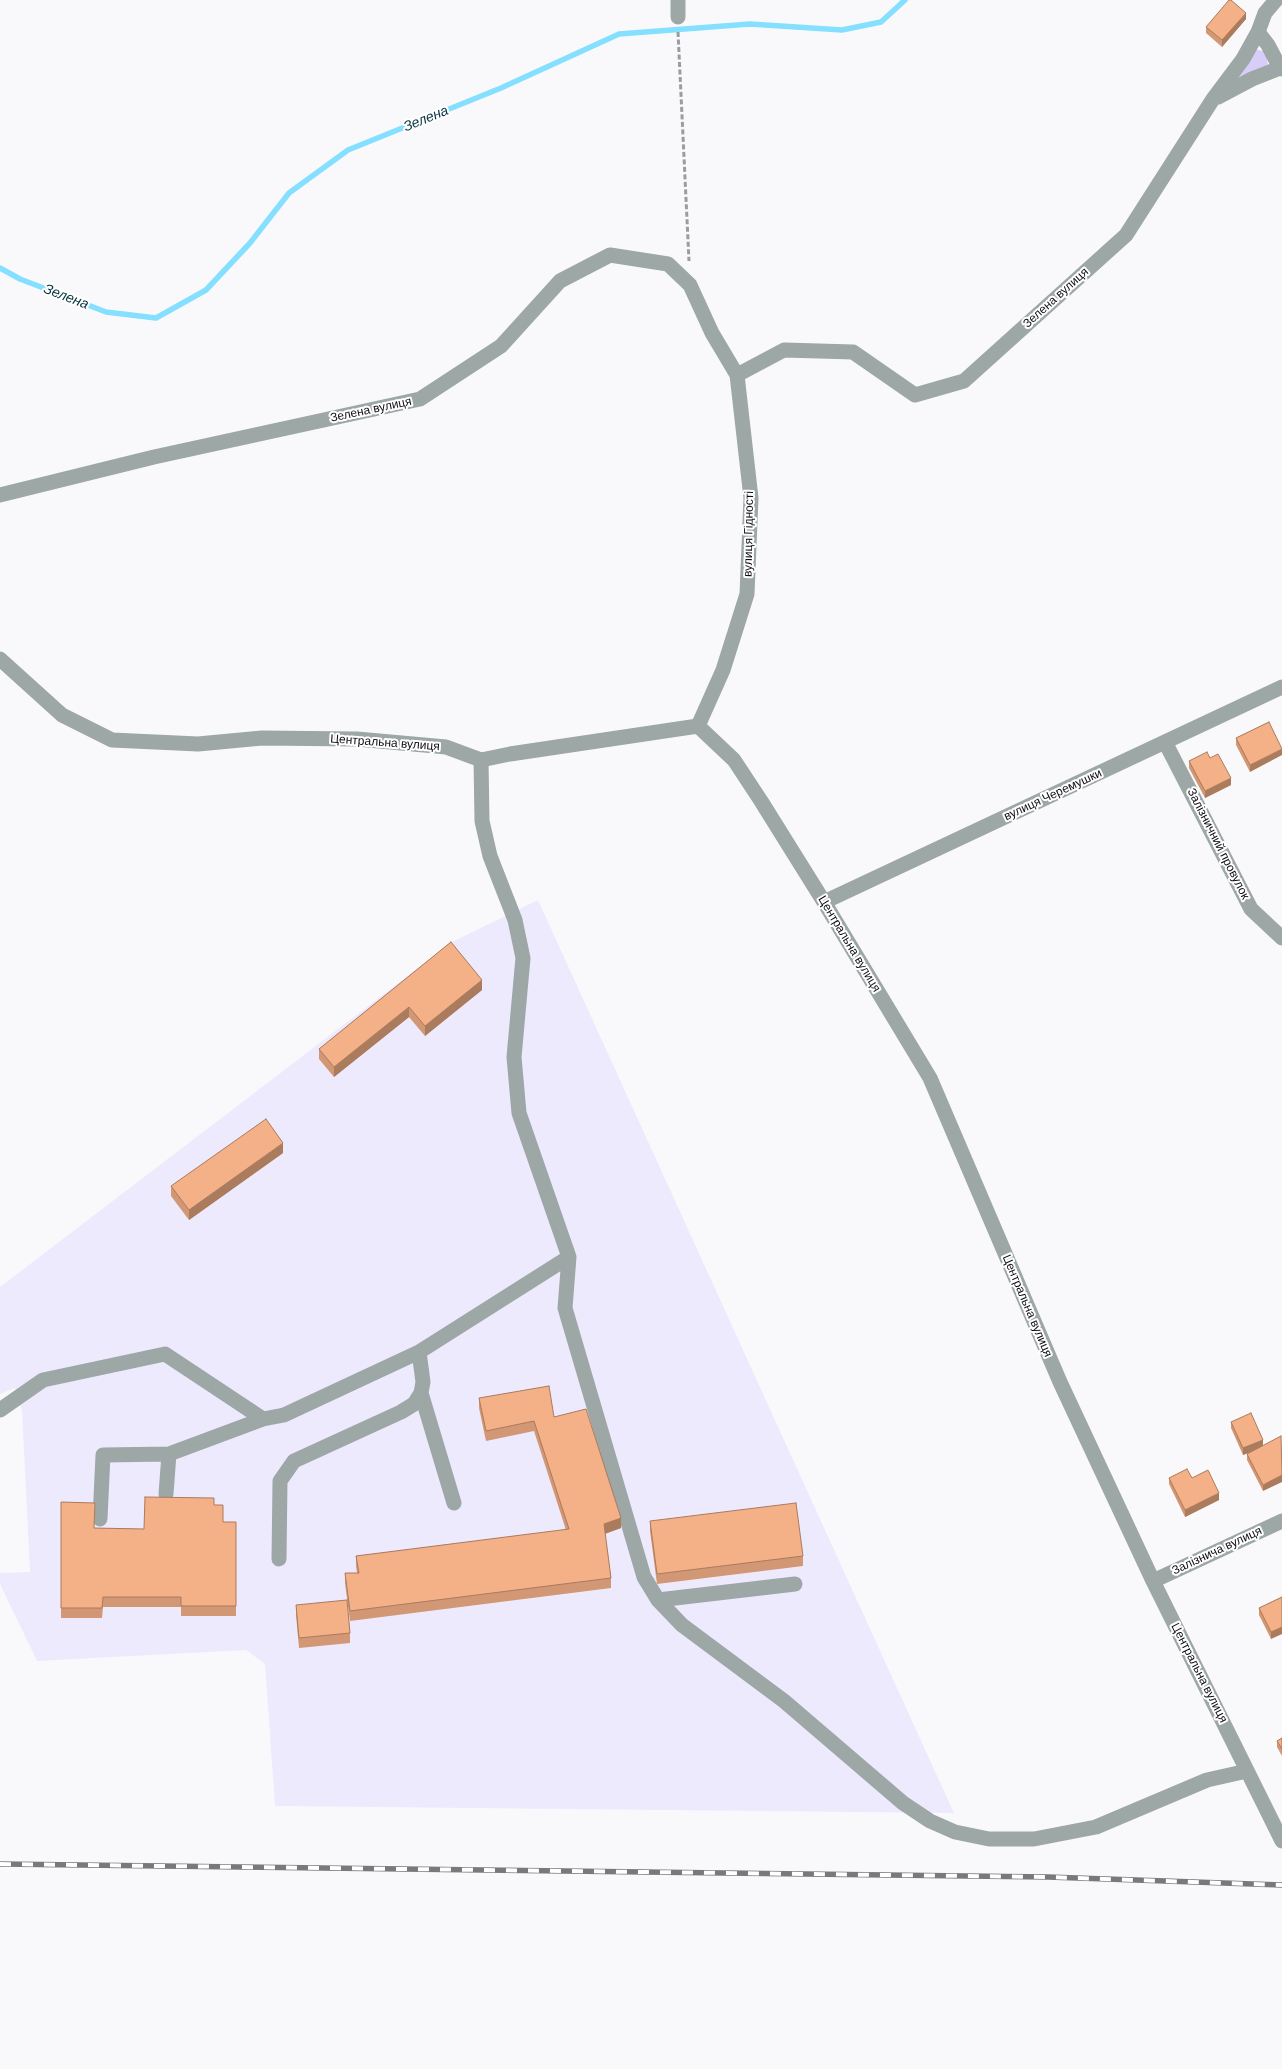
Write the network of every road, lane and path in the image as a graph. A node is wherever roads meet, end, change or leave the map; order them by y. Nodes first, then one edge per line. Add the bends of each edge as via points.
1 (678, 0) edge
2 (1276, 0) edge
3 (678, 17) joint
4 (1258, 32) junction
5 (1281, 69) edge
6 (1213, 99) junction
7 (690, 285) junction
8 (737, 375) junction
9 (0, 496) edge
10 (0, 659) edge
11 (1282, 688) edge
12 (698, 726) junction
13 (1165, 742) junction
14 (481, 760) junction
15 (824, 902) junction
16 (1282, 938) edge
17 (568, 1257) junction
18 (419, 1352) junction
19 (421, 1392) junction
20 (0, 1410) edge
21 (263, 1419) junction
22 (169, 1454) junction
23 (166, 1494) dead end
24 (454, 1503) dead end
25 (100, 1520) dead end
26 (1282, 1521) edge
27 (280, 1559) dead end
28 (1152, 1581) junction
29 (795, 1584) dead end
30 (658, 1600) junction
31 (1247, 1771) junction
32 (1277, 1817) edge
33 (1282, 1841) edge

1 - 3 street
2 - 4 street, Зелена вулиця via 1265,13
3 - 7 path
4 - 5 street
4 - 6 street, Зелена вулиця via 1243,59
5 - 6 street via 1252,79
6 - 8 street, Зелена вулиця via 1126,235 964,381 915,395 853,352 784,350
7 - 8 street, вулиця Гідності
7 - 9 street, Зелена вулиця via 668,264 610,255 560,282 501,346 420,399 154,457
8 - 12 street, вулиця Гідності via 751,498 747,594 723,670
10 - 14 street, Центральна вулиця via 62,715 112,740 198,744 262,738 357,738 446,747
11 - 13 street, вулиця Черемушки
12 - 14 street
12 - 15 street, Центральна вулиця via 734,760
13 - 15 street, вулиця Черемушки
13 - 16 street, Залізничний провулок via 1251,909
14 - 17 street via 482,820 490,856 515,920 523,958 514,1056 519,1113
15 - 28 street, Центральна вулиця via 930,1078 1060,1382
17 - 18 street
17 - 30 street via 565,1308 644,1577
18 - 19 street
18 - 21 street via 284,1415
19 - 24 street
19 - 27 street via 414,1404 401,1412 294,1461 280,1481
20 - 21 street via 43,1380 165,1354
21 - 22 street
22 - 23 street
22 - 25 street via 103,1455
26 - 28 street, Залізнича вулиця
28 - 31 street, Центральна вулиця
29 - 30 street
30 - 31 street via 682,1624 784,1701 903,1803 930,1821 955,1832 989,1839 1034,1839 1096,1827 1207,1780
31 - 32 street, Центральна вулиця
32 - 33 street, Центральна вулиця

